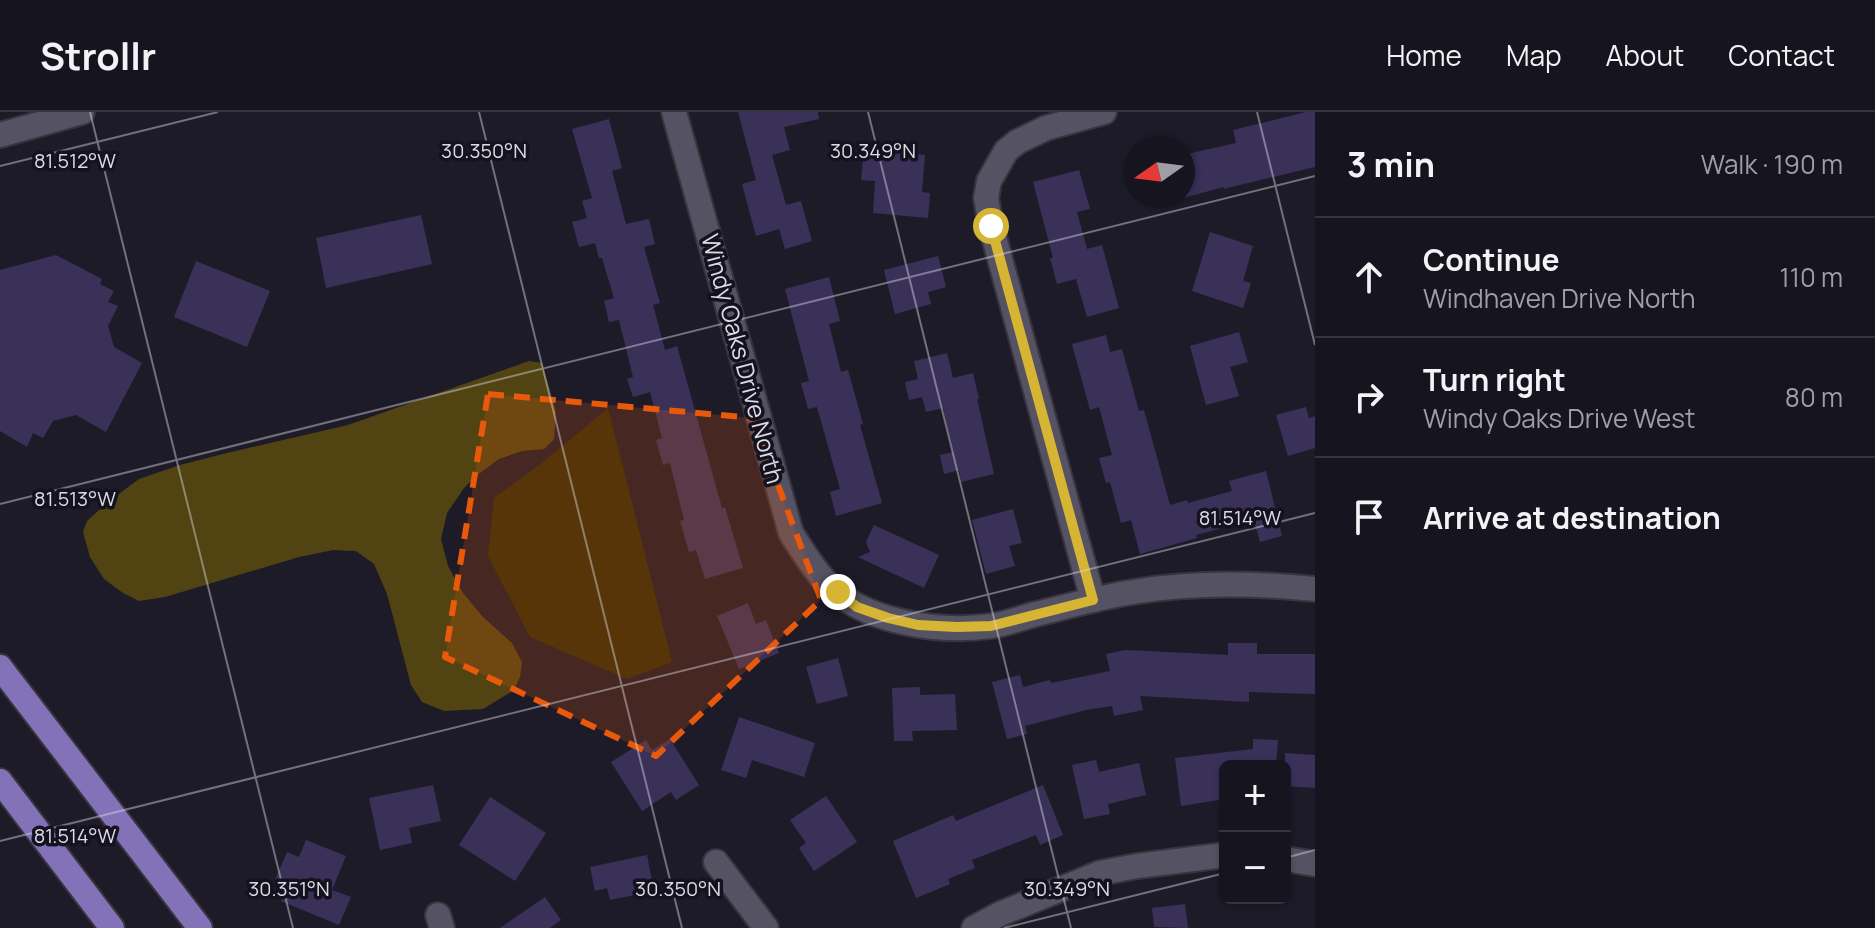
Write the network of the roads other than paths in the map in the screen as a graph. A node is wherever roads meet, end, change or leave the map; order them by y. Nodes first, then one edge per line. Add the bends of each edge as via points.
1 (82, 112) edge
2 (674, 112) edge
3 (1104, 112) edge
4 (0, 135) edge
5 (1315, 589) edge
6 (1093, 600) junction
7 (0, 667) edge
8 (0, 781) edge
9 (1219, 856) edge
10 (1291, 860) edge
11 (716, 862) dead end
12 (1315, 864) edge
13 (112, 928) edge
14 (200, 928) edge
15 (766, 928) edge
16 (974, 928) edge

1 - 4 street
2 - 6 street, Windy Oaks Drive North via 791,533 827,584 857,607 918,625 991,626
3 - 6 street via 1017,142 998,164 986,198
5 - 6 street, Windy Oaks Drive North via 1181,585
7 - 14 main road
8 - 13 main road
9 - 16 street via 1100,873
10 - 12 street
11 - 15 street

